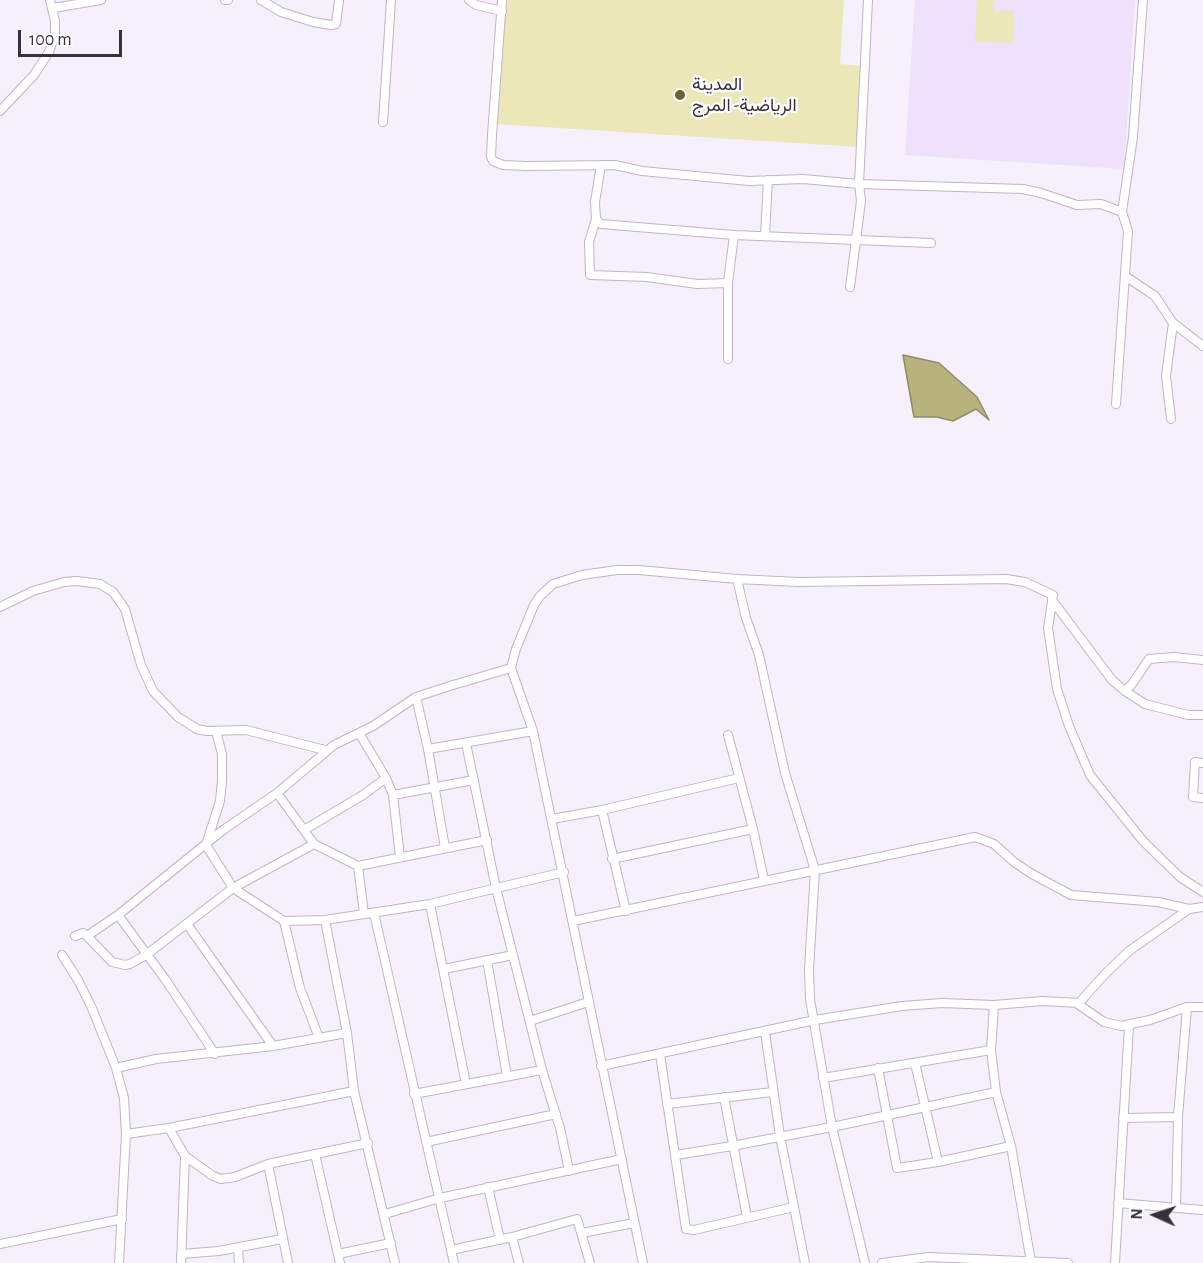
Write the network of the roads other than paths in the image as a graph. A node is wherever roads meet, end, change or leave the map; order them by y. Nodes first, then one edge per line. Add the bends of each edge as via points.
1 (101, 0) edge
2 (261, 0) edge
3 (339, 0) edge
4 (391, 0) edge
5 (469, 0) edge
6 (502, 0) edge
7 (868, 0) edge
8 (1143, 0) edge
9 (52, 4) edge
10 (502, 11) junction
11 (0, 111) edge
12 (383, 122) dead end
13 (601, 165) junction
14 (768, 180) junction
15 (859, 184) junction
16 (1122, 212) junction
17 (596, 219) junction
18 (734, 235) junction
19 (765, 235) junction
20 (856, 241) junction
21 (931, 243) dead end
22 (1125, 276) junction
23 (728, 283) junction
24 (850, 287) dead end
25 (1173, 323) junction
26 (1203, 346) edge
27 (728, 358) dead end
28 (1116, 404) dead end
29 (1170, 419) dead end
30 (737, 579) junction
31 (1052, 600) junction
32 (0, 607) edge
33 (1203, 660) edge
34 (511, 668) junction
35 (1125, 692) junction
36 (416, 698) junction
37 (1203, 715) edge
38 (533, 730) junction
39 (216, 731) junction
40 (359, 733) junction
41 (728, 735) dead end
42 (466, 743) junction
43 (428, 749) junction
44 (325, 750) junction
45 (1203, 763) edge
46 (386, 778) junction
47 (739, 778) junction
48 (474, 780) junction
49 (435, 786) junction
50 (277, 792) junction
51 (393, 795) junction
52 (1203, 798) edge
53 (602, 810) junction
54 (552, 819) junction
55 (753, 829) junction
56 (304, 830) junction
57 (487, 840) junction
58 (314, 844) junction
59 (206, 845) junction
60 (445, 848) junction
61 (400, 857) junction
62 (612, 859) junction
63 (358, 866) junction
64 (815, 870) junction
65 (564, 872) junction
66 (764, 880) junction
67 (233, 888) junction
68 (496, 888) junction
69 (1203, 892) edge
70 (430, 904) junction
71 (1203, 908) edge
72 (1189, 909) junction
73 (626, 911) junction
74 (374, 913) junction
75 (364, 914) junction
76 (118, 915) junction
77 (325, 920) junction
78 (284, 921) junction
79 (573, 921) junction
80 (187, 924) junction
81 (75, 936) dead end
82 (87, 936) junction
83 (62, 955) dead end
84 (146, 955) junction
85 (513, 955) junction
86 (487, 960) junction
87 (444, 969) junction
88 (588, 1002) junction
89 (1076, 1003) junction
90 (994, 1005) junction
91 (1187, 1007) junction
92 (1203, 1007) edge
93 (815, 1020) junction
94 (530, 1021) junction
95 (1130, 1026) junction
96 (765, 1032) junction
97 (347, 1033) junction
98 (319, 1038) junction
99 (273, 1046) junction
100 (991, 1050) junction
101 (214, 1054) junction
102 (660, 1054) junction
103 (915, 1063) junction
104 (601, 1066) junction
105 (116, 1068) junction
106 (878, 1068) junction
107 (542, 1070) junction
108 (507, 1076) junction
109 (823, 1078) junction
110 (466, 1084) junction
111 (354, 1091) junction
112 (773, 1092) junction
113 (996, 1092) junction
114 (414, 1094) junction
115 (724, 1097) junction
116 (667, 1104) junction
117 (926, 1107) junction
118 (556, 1114) junction
119 (887, 1116) junction
120 (1178, 1117) junction
121 (1124, 1118) junction
122 (832, 1127) junction
123 (169, 1128) junction
124 (126, 1134) junction
125 (780, 1136) junction
126 (426, 1142) junction
127 (368, 1143) junction
128 (732, 1146) junction
129 (1011, 1146) junction
130 (315, 1154) junction
131 (676, 1155) junction
132 (185, 1156) junction
133 (622, 1160) junction
134 (938, 1162) junction
135 (268, 1164) junction
136 (569, 1171) junction
137 (488, 1187) junction
138 (440, 1198) junction
139 (1118, 1203) junction
140 (794, 1207) junction
141 (1176, 1208) junction
142 (1203, 1210) edge
143 (385, 1214) junction
144 (747, 1218) junction
145 (122, 1219) junction
146 (634, 1223) junction
147 (582, 1233) junction
148 (512, 1237) junction
149 (282, 1239) junction
150 (500, 1240) junction
151 (391, 1243) junction
152 (0, 1244) edge
153 (238, 1248) junction
154 (451, 1250) junction
155 (338, 1254) junction
156 (181, 1259) edge
157 (1030, 1262) edge
158 (119, 1263) edge
159 (239, 1263) edge
160 (288, 1263) edge
161 (340, 1263) edge
162 (395, 1263) edge
163 (454, 1263) edge
164 (519, 1263) edge
165 (590, 1263) edge
166 (643, 1263) edge
167 (805, 1263) edge
168 (865, 1263) edge
169 (882, 1263) edge
170 (1068, 1263) edge
171 (1115, 1263) edge

1 - 9 street
2 - 3 street via 281,12 331,25 336,24
4 - 12 street
5 - 10 street
6 - 10 street
7 - 15 street
8 - 16 street via 1133,137
9 - 11 street via 55,35 49,52 34,75
10 - 13 street via 493,161 526,166
13 - 14 street
13 - 17 street
14 - 15 street
14 - 19 street
15 - 16 street via 1023,189 1077,205 1101,204
15 - 20 street
16 - 22 street via 1128,231
17 - 18 street via 606,225
17 - 23 street via 589,242 590,275
18 - 19 street
18 - 23 street
19 - 20 street
20 - 21 street
20 - 24 street
22 - 25 street via 1155,296
22 - 28 street
23 - 27 street
25 - 26 street
25 - 29 street via 1166,376
30 - 31 street via 1006,579 1025,582 1053,595
30 - 34 street via 639,570 558,581 534,605
30 - 64 street via 785,773
31 - 35 street
31 - 69 street via 1048,628 1058,689 1090,776 1143,842
32 - 39 street via 64,582 91,582 108,588 125,609 153,691 189,725
33 - 35 street via 1149,659
34 - 36 street
34 - 38 street
35 - 37 street via 1145,704
36 - 40 street
36 - 43 street
38 - 42 street
38 - 54 street
39 - 44 street via 246,729
39 - 59 street via 222,754 222,780 220,801
40 - 44 street
40 - 46 street
41 - 47 street
42 - 43 street
42 - 48 street
43 - 49 street
44 - 50 street
45 - 52 street via 1195,762 1193,797
46 - 51 street
46 - 56 street
47 - 53 street
47 - 55 street
48 - 49 street
48 - 57 street
49 - 51 street
49 - 60 street
50 - 56 street
50 - 59 street
51 - 61 street
53 - 54 street
53 - 62 street
54 - 65 street
55 - 62 street
55 - 66 street
56 - 58 street
57 - 60 street
57 - 68 street
58 - 63 street
58 - 67 street
59 - 67 street
59 - 76 street
60 - 61 street
61 - 63 street
62 - 73 street
63 - 75 street
64 - 66 street
64 - 72 street via 975,837 994,844 1032,874 1071,895 1158,902
64 - 93 street via 809,969
65 - 68 street
65 - 79 street
66 - 73 street
67 - 78 street
67 - 80 street
68 - 70 street
68 - 85 street
70 - 74 street
70 - 87 street
71 - 72 street
72 - 89 street via 1129,951
73 - 79 street
74 - 75 street
74 - 114 street
75 - 77 street
76 - 82 street
76 - 84 street
77 - 78 street
77 - 97 street
78 - 98 street via 300,988
79 - 88 street
80 - 84 street
80 - 99 street
81 - 82 street
82 - 84 street via 116,964 130,964
83 - 105 street via 91,1006
84 - 101 street
85 - 86 street
85 - 94 street
86 - 87 street
86 - 108 street
87 - 110 street
88 - 94 street
88 - 104 street
89 - 90 street
89 - 95 street via 1104,1022
90 - 93 street via 922,1004
90 - 100 street
91 - 92 street
91 - 95 street
91 - 120 street
93 - 96 street
93 - 109 street
94 - 107 street
95 - 121 street
96 - 102 street
96 - 112 street
97 - 98 street
97 - 111 street
98 - 99 street
99 - 101 street
100 - 103 street
100 - 113 street
101 - 105 street via 156,1059
102 - 104 street
102 - 116 street
103 - 106 street
103 - 117 street
104 - 133 street
105 - 124 street via 124,1098
106 - 109 street
106 - 119 street
107 - 108 street
107 - 118 street
108 - 110 street
109 - 122 street
110 - 114 street
111 - 123 street
111 - 127 street
112 - 115 street
112 - 125 street
113 - 117 street
113 - 129 street
114 - 126 street
115 - 116 street
115 - 128 street
116 - 131 street
117 - 119 street
117 - 134 street
118 - 126 street
118 - 136 street
119 - 122 street
119 - 134 street via 896,1168
120 - 121 street
120 - 141 street
121 - 139 street
122 - 125 street
122 - 168 street
123 - 124 street
123 - 132 street
124 - 145 street
125 - 128 street
125 - 140 street
126 - 138 street
127 - 130 street
127 - 143 street
128 - 131 street
128 - 144 street
129 - 134 street
129 - 157 street
130 - 135 street
130 - 155 street
131 - 144 street via 687,1230
132 - 135 street via 221,1179
132 - 156 street
133 - 136 street
133 - 146 street
135 - 149 street
136 - 137 street
137 - 138 street
137 - 150 street
138 - 143 street
138 - 154 street
139 - 141 street
139 - 171 street
140 - 144 street
140 - 167 street
141 - 142 street
143 - 151 street
145 - 152 street
145 - 158 street
146 - 147 street
146 - 166 street
147 - 148 street via 576,1219
147 - 165 street
148 - 150 street
148 - 164 street
149 - 153 street
149 - 160 street
150 - 154 street
151 - 155 street
151 - 162 street
153 - 156 street
153 - 159 street
154 - 163 street
155 - 161 street
157 - 169 street via 929,1257
157 - 170 street

